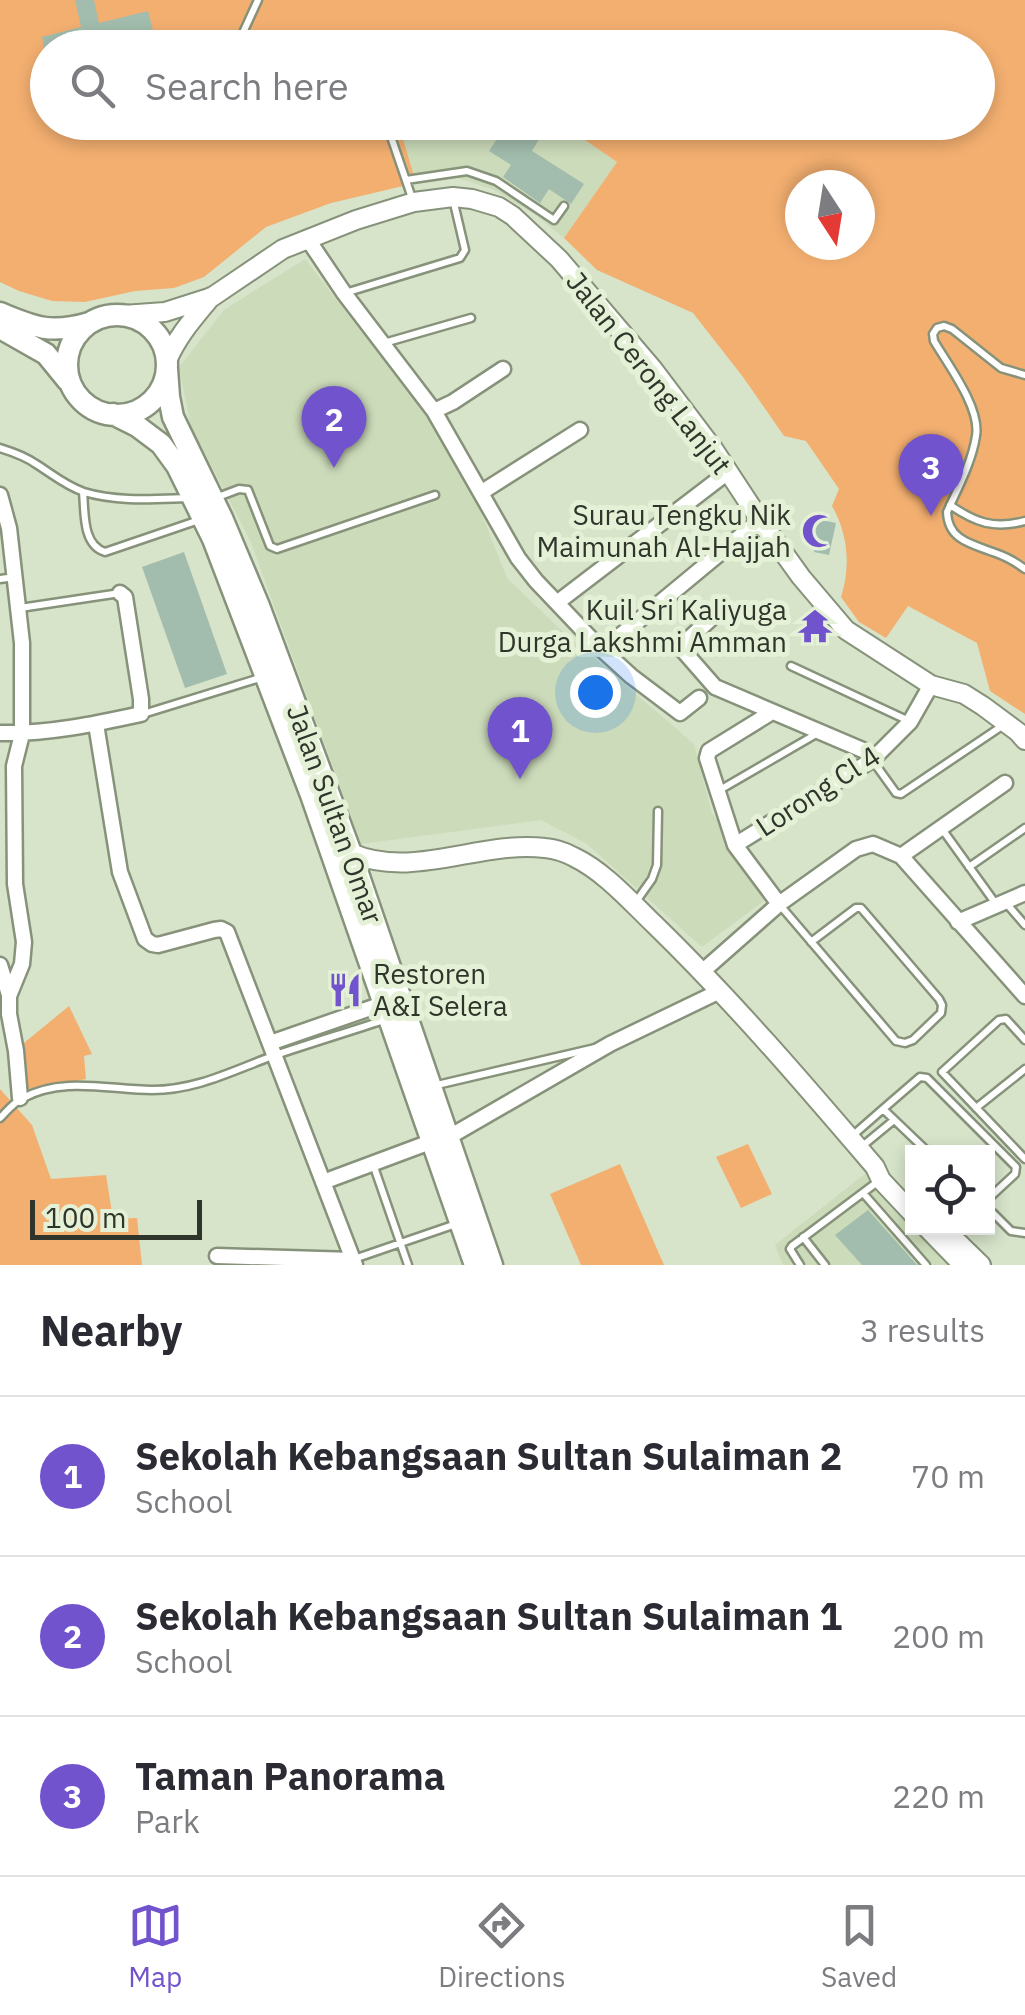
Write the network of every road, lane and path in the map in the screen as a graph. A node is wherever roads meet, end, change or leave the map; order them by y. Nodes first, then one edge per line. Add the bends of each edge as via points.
1 (258, 0) edge
2 (244, 30) edge
3 (392, 140) edge
4 (406, 180) junction
5 (453, 197) junction
6 (414, 202) junction
7 (564, 206) dead end
8 (307, 238) junction
9 (344, 293) junction
10 (212, 297) junction
11 (0, 313) edge
12 (123, 315) junction
13 (471, 318) dead end
14 (90, 323) junction
15 (0, 328) edge
16 (383, 344) junction
17 (168, 365) junction
18 (503, 369) dead end
19 (1025, 375) edge
20 (72, 386) junction
21 (434, 411) junction
22 (112, 414) junction
23 (580, 430) dead end
24 (0, 448) edge
25 (728, 472) junction
26 (82, 492) junction
27 (482, 492) junction
28 (0, 495) edge
29 (435, 495) dead end
30 (203, 505) junction
31 (950, 505) junction
32 (760, 520) junction
33 (1025, 521) edge
34 (1025, 569) edge
35 (8, 578) edge
36 (120, 593) joint
37 (558, 602) junction
38 (19, 608) junction
39 (716, 613) dead end
40 (603, 650) junction
41 (791, 666) dead end
42 (266, 676) junction
43 (930, 685) junction
44 (699, 698) dead end
45 (772, 712) junction
46 (142, 714) junction
47 (910, 722) junction
48 (1006, 723) junction
49 (96, 724) junction
50 (820, 733) junction
51 (0, 734) edge
52 (22, 734) junction
53 (1025, 740) edge
54 (872, 760) junction
55 (1005, 783) dead end
56 (718, 792) junction
57 (658, 810) dead end
58 (941, 827) junction
59 (1025, 828) edge
60 (735, 845) junction
61 (351, 853) junction
62 (901, 856) junction
63 (398, 864) junction
64 (969, 867) junction
65 (364, 891) junction
66 (1025, 893) edge
67 (779, 904) junction
68 (1001, 904) junction
69 (634, 905) junction
70 (958, 922) junction
71 (1025, 925) edge
72 (812, 942) junction
73 (0, 966) edge
74 (702, 972) junction
75 (720, 991) junction
76 (9, 996) junction
77 (1025, 996) edge
78 (387, 1011) junction
79 (1025, 1040) edge
80 (610, 1044) junction
81 (272, 1050) junction
82 (1025, 1069) edge
83 (432, 1086) junction
84 (20, 1098) junction
85 (976, 1108) junction
86 (883, 1109) junction
87 (0, 1118) edge
88 (894, 1120) junction
89 (441, 1139) junction
90 (855, 1143) junction
91 (921, 1145) edge
92 (994, 1145) edge
93 (995, 1146) edge
94 (1025, 1158) edge
95 (373, 1164) junction
96 (878, 1173) junction
97 (323, 1182) junction
98 (905, 1190) edge
99 (863, 1193) junction
100 (995, 1193) edge
101 (905, 1205) edge
102 (995, 1215) edge
103 (460, 1222) junction
104 (1025, 1233) edge
105 (934, 1235) edge
106 (950, 1235) edge
107 (803, 1237) junction
108 (400, 1243) junction
109 (217, 1256) dead end
110 (354, 1262) edge
111 (408, 1265) edge
112 (475, 1265) edge
113 (492, 1265) edge
114 (800, 1265) edge
115 (825, 1265) edge
116 (926, 1265) edge
117 (963, 1265) edge
118 (980, 1265) edge

1 - 2 lane
3 - 4 lane
4 - 6 lane
4 - 7 lane via 467,171 496,181 554,220
5 - 6 street, Jalan Cerong Lanjut
5 - 9 lane via 464,255
5 - 25 street, Jalan Cerong Lanjut via 486,202 513,216 559,258
6 - 8 street, Jalan Cerong Lanjut
8 - 9 street
8 - 10 street, Jalan Cerong Lanjut
9 - 16 street
10 - 12 street, Jalan Cerong Lanjut via 165,312
10 - 17 street, Jalan Cerong Lanjut via 187,324
11 - 14 main road via 53,330
12 - 14 main road
12 - 17 main road via 153,330
13 - 16 lane
14 - 20 main road via 69,351
15 - 20 main road via 46,354
16 - 21 street
17 - 22 main road via 155,398 128,414
17 - 30 main road, Jalan Sultan Omar via 173,417
18 - 21 street
19 - 31 lane via 1001,368 952,329 933,334 976,422
20 - 22 main road via 84,402
21 - 27 street
22 - 30 main road via 162,444
23 - 27 street
24 - 26 lane
25 - 32 street, Jalan Cerong Lanjut
25 - 37 street
26 - 30 lane
26 - 30 lane via 90,542 105,552
27 - 37 street via 518,558
28 - 35 street via 9,528
29 - 30 lane via 277,549 248,490
30 - 42 main road
30 - 61 main road, Jalan Sultan Omar via 259,606
31 - 33 lane via 988,524
31 - 34 lane via 948,521 962,541
32 - 40 street
32 - 43 street, Jalan Cerong Lanjut via 846,630
35 - 38 street
36 - 38 lane
36 - 46 street
37 - 40 street
38 - 52 street
39 - 45 street via 682,650 715,687
40 - 44 street via 680,713
41 - 47 lane
42 - 46 lane
42 - 78 main road
43 - 47 street, Lorong Cl 4
43 - 48 street, Jalan Cerong Lanjut via 964,694
45 - 50 street
45 - 56 street via 707,754
46 - 49 street
47 - 54 street, Lorong Cl 4
48 - 53 street, Jalan Cerong Lanjut
48 - 54 lane via 901,794
49 - 52 street
49 - 81 street via 120,872 145,939 158,945 227,932
50 - 54 street
50 - 56 lane
51 - 52 street
52 - 76 street via 14,766 15,884 24,942
54 - 60 street, Lorong Cl 4
55 - 58 street
56 - 60 street
57 - 69 lane via 657,865
58 - 62 street
58 - 64 lane
59 - 64 lane
60 - 67 street
61 - 63 street
61 - 65 main road, Jalan Sultan Omar
62 - 67 street via 874,844 856,849
62 - 70 street
63 - 65 street
63 - 69 street via 544,848 577,858
64 - 68 lane
65 - 83 main road, Jalan Sultan Omar
66 - 68 street
67 - 72 lane
67 - 74 street
68 - 70 street
68 - 71 lane
69 - 74 street
70 - 77 street
72 - 72 lane via 896,1041 914,1040 941,1012 939,999 861,908
73 - 76 street
74 - 75 street
75 - 80 street
75 - 90 street
76 - 84 street
78 - 81 street
78 - 89 main road
79 - 85 lane via 1006,1019 999,1020 944,1070
80 - 83 lane
80 - 89 street
81 - 84 lane via 191,1087 76,1085
81 - 97 street
82 - 85 lane
83 - 89 main road, Jalan Sultan Omar
84 - 87 lane
85 - 94 lane
86 - 88 lane
86 - 90 lane
86 - 92 lane via 926,1078
88 - 90 lane
88 - 91 lane
89 - 95 street
89 - 103 main road
89 - 113 main road, Jalan Sultan Omar
90 - 96 street
93 - 100 lane via 1016,1167
95 - 97 street
95 - 108 lane
96 - 98 street via 889,1173
96 - 99 lane
96 - 101 street
97 - 110 street
99 - 107 lane
99 - 116 lane
102 - 104 lane via 1011,1231
103 - 108 lane
103 - 112 main road
105 - 117 street
106 - 118 street
107 - 114 lane via 790,1249
107 - 115 lane
108 - 110 lane
108 - 111 lane
109 - 110 street

